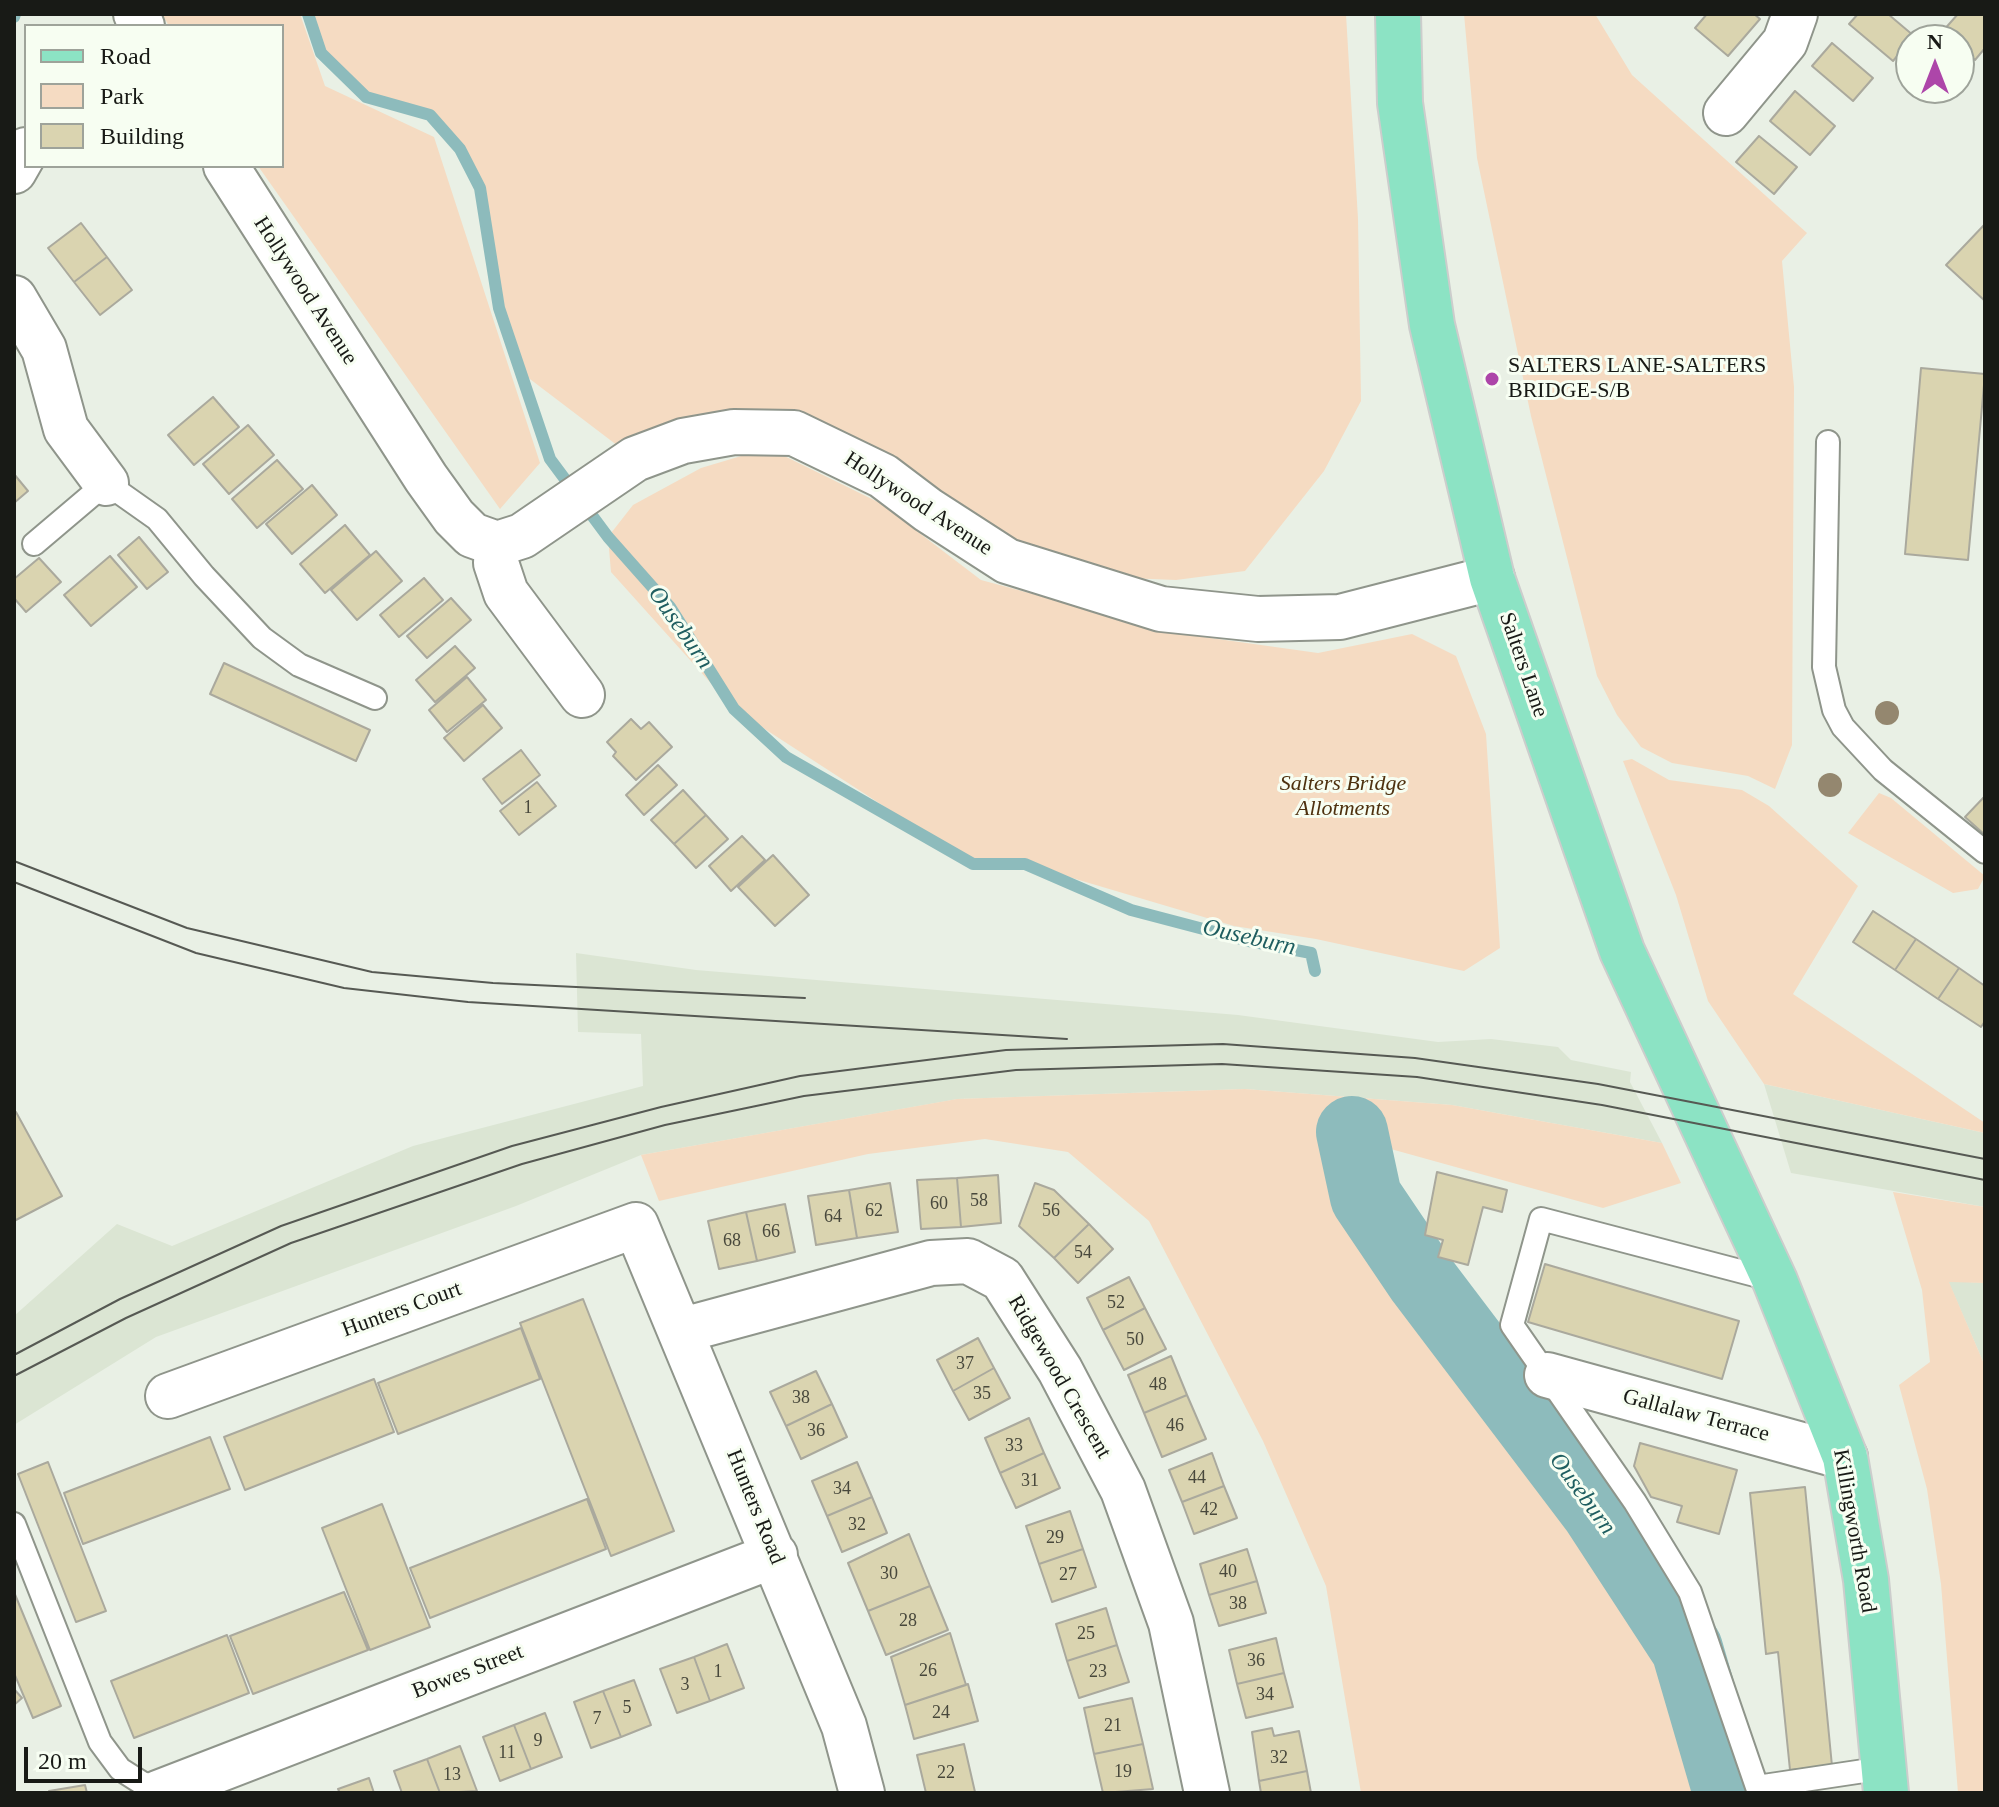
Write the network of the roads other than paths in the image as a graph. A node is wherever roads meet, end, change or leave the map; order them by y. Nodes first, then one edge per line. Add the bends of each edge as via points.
1 (1398, 14) edge
2 (1795, 14) edge
3 (1726, 113) dead end
4 (24, 154) edge
5 (227, 168) edge
6 (14, 171) edge
7 (14, 298) edge
8 (1828, 442) dead end
9 (106, 483) junction
10 (34, 544) dead end
11 (497, 544) junction
12 (1492, 578) junction
13 (582, 695) dead end
14 (375, 698) dead end
15 (1985, 852) edge
16 (636, 1225) joint
17 (1775, 1281) junction
18 (683, 1330) junction
19 (1547, 1375) junction
20 (168, 1396) dead end
21 (1845, 1457) junction
22 (14, 1524) edge
23 (775, 1555) junction
24 (1885, 1781) edge
25 (159, 1791) edge
26 (862, 1793) edge
27 (1207, 1793) edge

1 - 12 main road, Salters Lane via 1400,103 1432,325
2 - 3 street via 1785,42
4 - 6 street
5 - 11 street, Hollywood Avenue via 426,478 472,535
7 - 9 street via 44,349 66,429
8 - 15 lane via 1824,667 1834,710 1883,770
9 - 10 lane
9 - 14 lane via 157,519 262,638 299,665
11 - 12 street, Hollywood Avenue via 522,536 635,459 683,441 734,432 794,433 883,476 1007,561 1161,609 1258,619 1340,617
11 - 13 street via 496,563 506,593
12 - 17 main road, Salters Lane via 1622,951
16 - 18 street, Hunters Road
16 - 20 street, Hunters Court
17 - 19 lane via 1541,1219 1512,1325
17 - 21 main road, Killingworth Road
18 - 23 street, Hunters Road
18 - 27 street, Ridgewood Crescent via 931,1263 968,1261 1002,1279 1060,1370 1123,1490 1171,1623
19 - 21 street, Gallalaw Terrace
19 - 24 lane via 1690,1592 1757,1787
21 - 24 main road, Killingworth Road via 1866,1580
22 - 25 lane via 100,1742 120,1769
23 - 25 street, Bowes Street
23 - 26 street, Hunters Road via 844,1726

